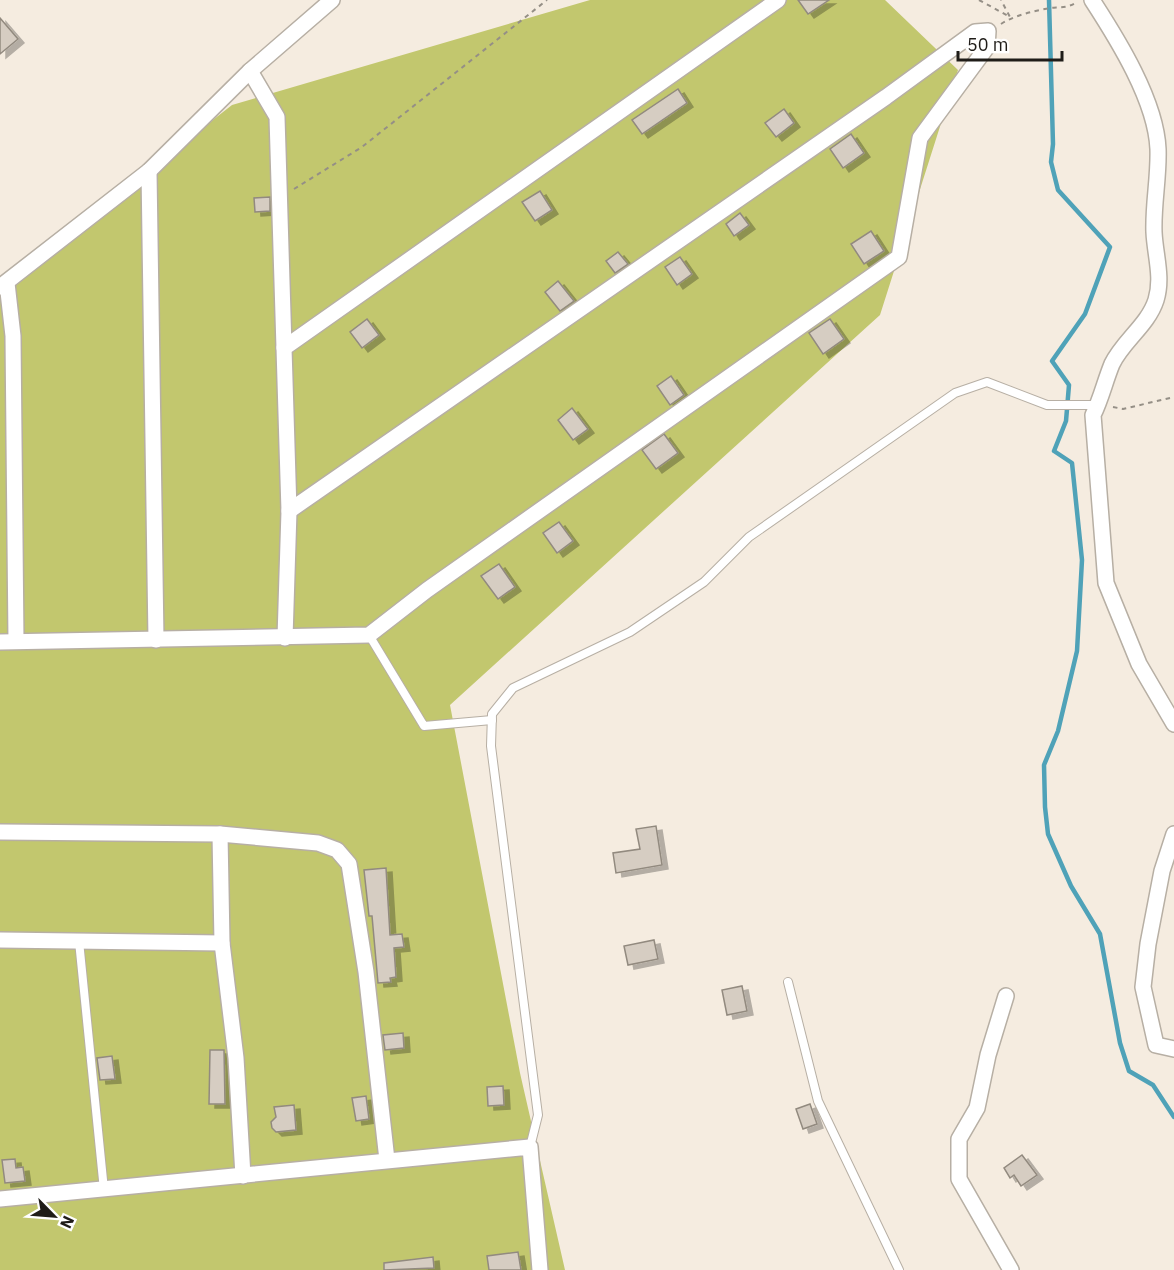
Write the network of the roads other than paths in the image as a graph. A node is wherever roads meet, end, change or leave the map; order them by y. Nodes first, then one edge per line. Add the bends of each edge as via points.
1 (332, 0) edge
2 (778, 0) edge
3 (1092, 0) edge
4 (250, 71) junction
5 (149, 171) junction
6 (3, 285) edge
7 (284, 348) junction
8 (1098, 405) junction
9 (289, 511) junction
10 (369, 635) junction
11 (285, 638) junction
12 (156, 640) junction
13 (16, 641) junction
14 (0, 642) edge
15 (492, 720) junction
16 (1174, 724) edge
17 (0, 831) edge
18 (220, 834) junction
19 (1174, 834) edge
20 (0, 940) edge
21 (79, 941) junction
22 (222, 943) junction
23 (788, 982) dead end
24 (1006, 996) dead end
25 (1174, 1049) edge
26 (530, 1147) junction
27 (387, 1160) junction
28 (243, 1176) junction
29 (104, 1190) junction
30 (0, 1199) edge
31 (540, 1270) edge
32 (899, 1270) edge
33 (1011, 1270) edge

1 - 4 street
2 - 7 street
3 - 8 street via 1145,98 1158,147 1154,234 1159,282 1155,301 1112,364
4 - 5 street
4 - 7 street via 277,117
5 - 6 street
5 - 12 street
6 - 13 street via 13,336
7 - 9 street
8 - 15 lane via 1047,405 987,382 955,393 749,537 704,582 630,632 513,688 492,714
8 - 16 street via 1093,415 1106,583 1139,664
9 - 10 street via 975,32 988,31 987,47 920,138 899,256
9 - 11 street
10 - 11 street
10 - 15 lane via 424,726
11 - 12 street
12 - 13 street
13 - 14 street
15 - 26 lane via 491,746 538,1115
17 - 18 street
18 - 22 street
18 - 27 street via 318,843 337,850 349,864 366,972
19 - 25 street via 1162,871 1143,987 1156,1045
20 - 21 street
21 - 22 street
21 - 29 lane
22 - 28 street via 236,1058
23 - 32 lane via 818,1101
24 - 33 street via 977,1108 960,1139 959,1179
26 - 27 street
26 - 31 street
27 - 28 street
28 - 29 street
29 - 30 street

